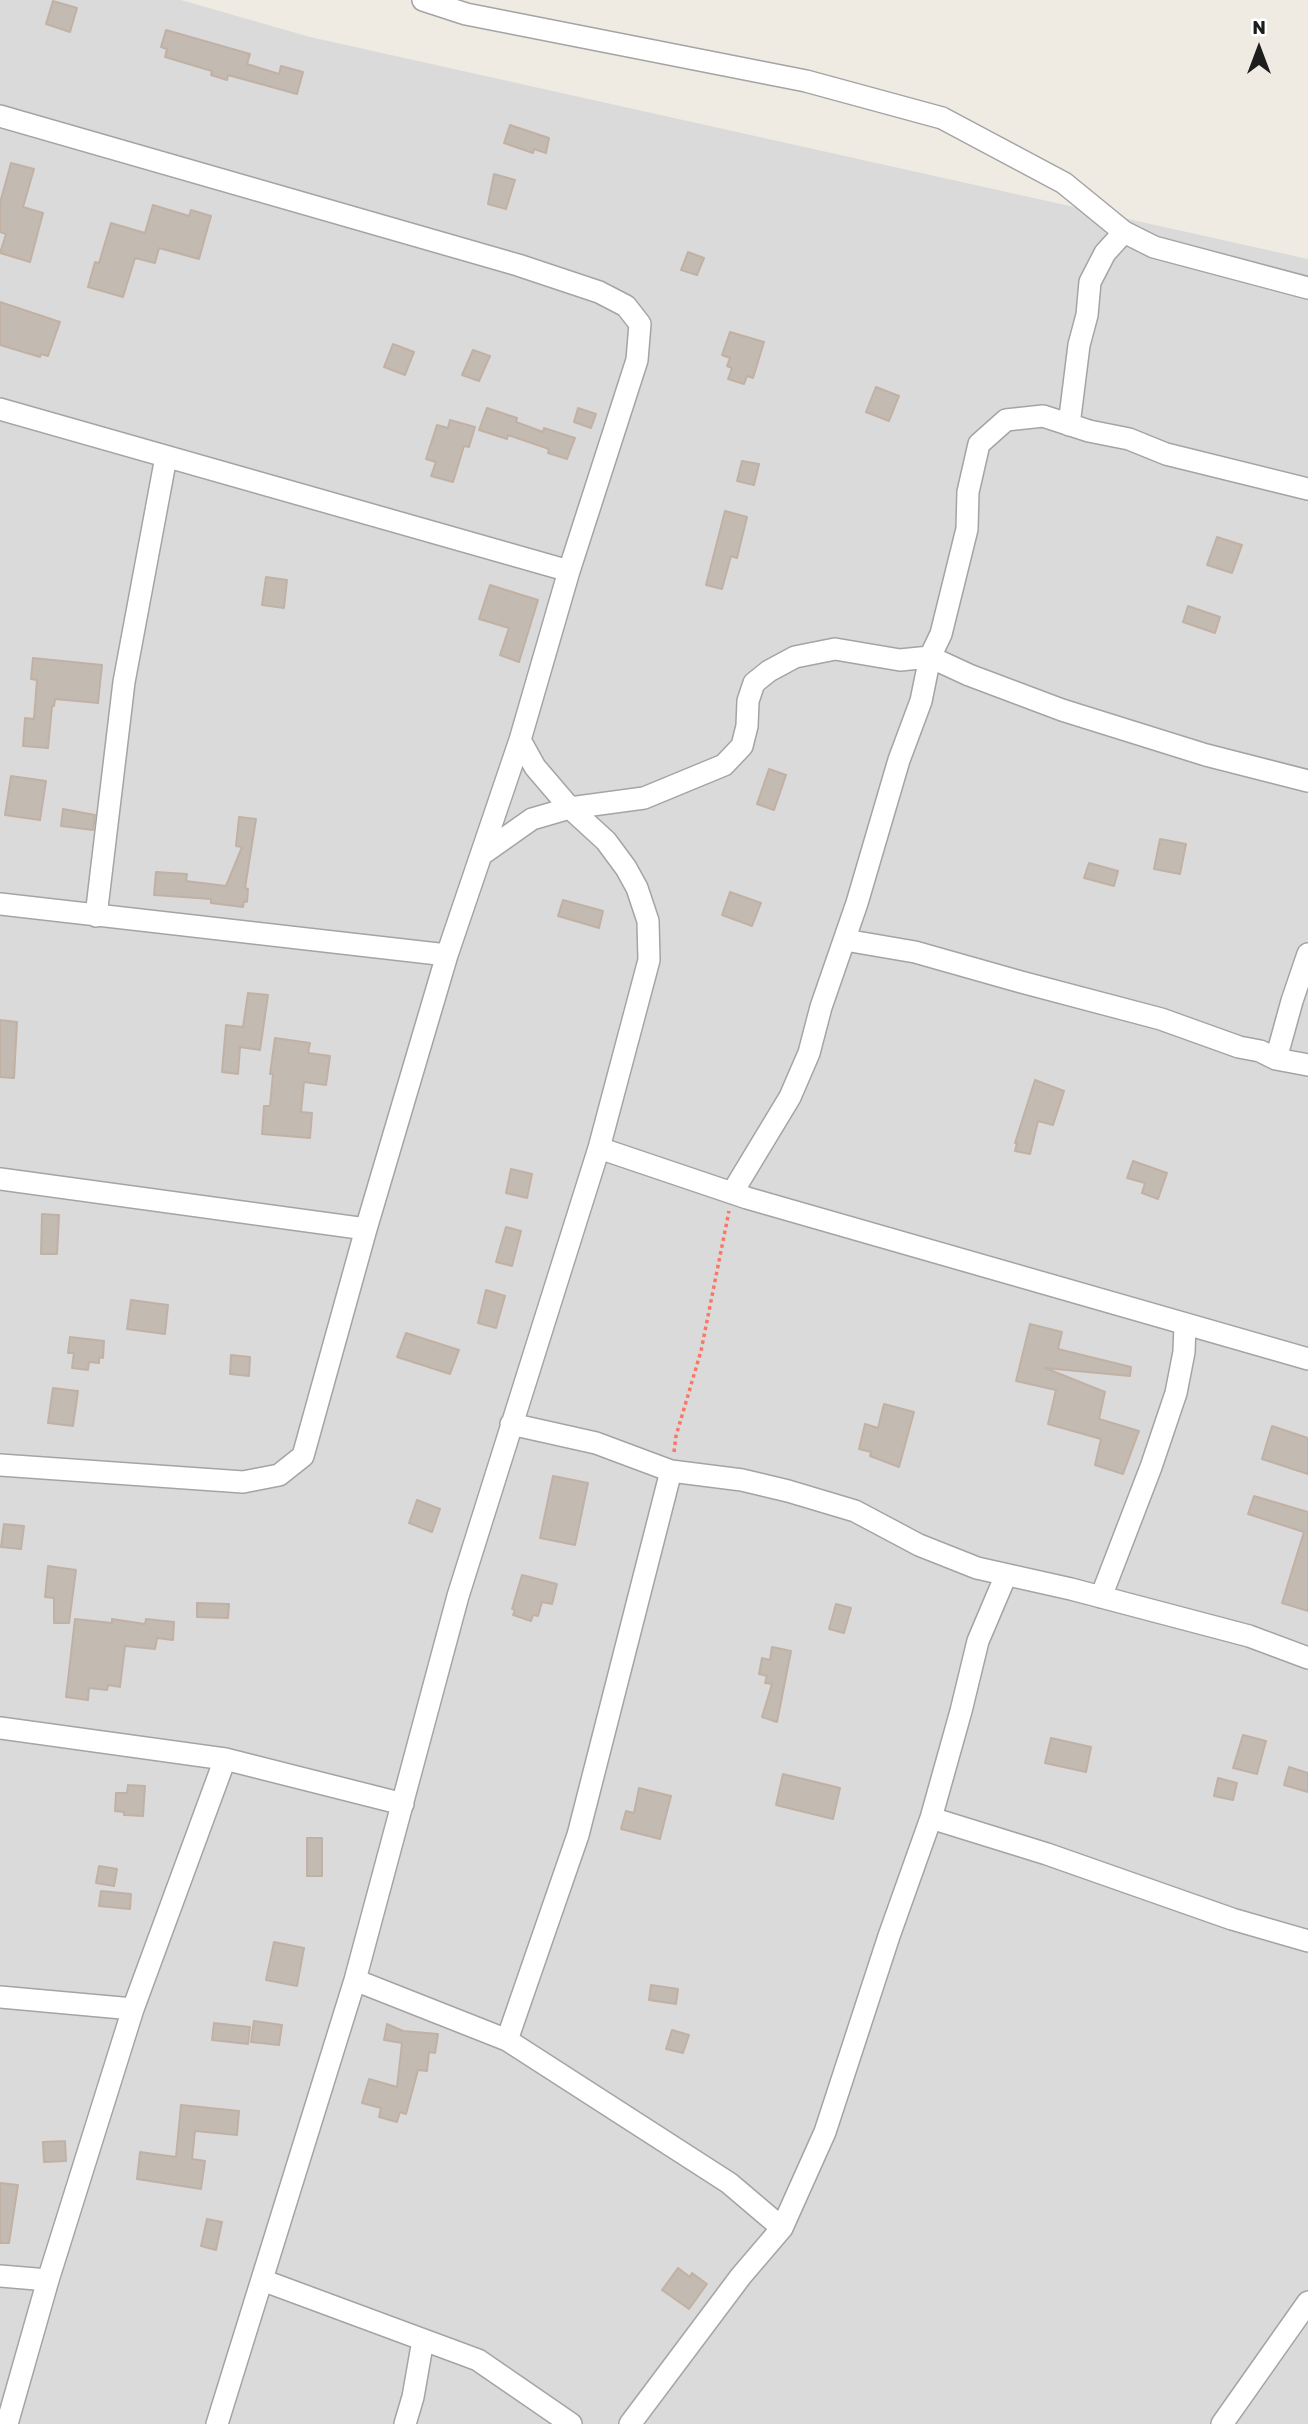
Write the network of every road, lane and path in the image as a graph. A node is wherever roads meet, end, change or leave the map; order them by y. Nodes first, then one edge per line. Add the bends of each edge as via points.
1 (423, 0) edge
2 (0, 116) edge
3 (1124, 232) junction
4 (1308, 288) edge
5 (0, 409) edge
6 (1069, 425) junction
7 (166, 457) junction
8 (1308, 489) edge
9 (569, 571) junction
10 (930, 657) junction
11 (969, 675) junction
12 (921, 701) junction
13 (520, 740) junction
14 (1308, 781) edge
15 (570, 808) junction
16 (481, 855) junction
17 (0, 904) edge
18 (96, 916) junction
19 (845, 940) junction
20 (447, 954) junction
21 (1308, 954) edge
22 (1276, 1059) junction
23 (1308, 1065) edge
24 (599, 1148) junction
25 (0, 1179) edge
26 (732, 1194) junction
27 (366, 1229) junction
28 (1185, 1324) junction
29 (1308, 1359) edge
30 (511, 1424) junction
31 (0, 1465) edge
32 (671, 1471) junction
33 (1006, 1575) junction
34 (1101, 1597) junction
35 (1308, 1658) edge
36 (0, 1728) edge
37 (225, 1759) junction
38 (403, 1804) junction
39 (931, 1818) junction
40 (1308, 1941) edge
41 (355, 1980) junction
42 (0, 1997) edge
43 (133, 2010) junction
44 (507, 2040) junction
45 (782, 2228) junction
46 (0, 2276) edge
47 (48, 2280) junction
48 (262, 2280) junction
49 (1308, 2302) edge
50 (423, 2340) junction
51 (7, 2424) edge
52 (216, 2424) edge
53 (405, 2424) edge
54 (571, 2424) edge
55 (630, 2424) edge
56 (1222, 2424) edge

1 - 3 street via 466,14 806,81 942,118 1064,183
2 - 9 street via 518,265 599,292 626,306 640,324 637,360
3 - 4 street via 1154,247
3 - 6 street via 1105,253 1090,282
5 - 7 street
6 - 8 street
6 - 10 street via 1043,416 1006,420 979,444 968,492 967,529 941,634
7 - 9 street
7 - 18 street via 124,682
9 - 13 street
10 - 11 street
10 - 12 street
10 - 15 street via 900,660 835,649 795,657 754,682 742,746 724,765 644,798
11 - 12 street via 938,685
11 - 14 street via 1062,710
12 - 19 street
13 - 15 street via 534,767
13 - 16 street
15 - 16 street via 532,819
15 - 24 street via 626,868 648,921 649,960
16 - 20 street
17 - 18 street
18 - 20 street
19 - 22 street via 915,952 1161,1019
19 - 26 street via 809,1054 790,1097
20 - 27 street
21 - 22 street
22 - 23 street
24 - 26 street
24 - 30 street
25 - 27 street
26 - 28 street
26 - 32 path
27 - 31 street via 303,1456 279,1475 243,1482
28 - 29 street
28 - 34 street via 1176,1393
30 - 32 street via 596,1443
30 - 38 street via 458,1597
32 - 33 street via 788,1490 855,1511 919,1545
32 - 44 street via 578,1835
33 - 34 street
33 - 39 street via 978,1642
34 - 35 street via 1249,1636
36 - 37 street
37 - 38 street
37 - 43 street
38 - 41 street
39 - 40 street
39 - 45 street via 825,2132
41 - 44 street
41 - 48 street
42 - 43 street
43 - 47 street
44 - 45 street via 729,2183
45 - 55 street
46 - 47 street
47 - 51 street
48 - 50 street
48 - 52 street
49 - 56 street
50 - 53 street
50 - 54 street via 478,2360

